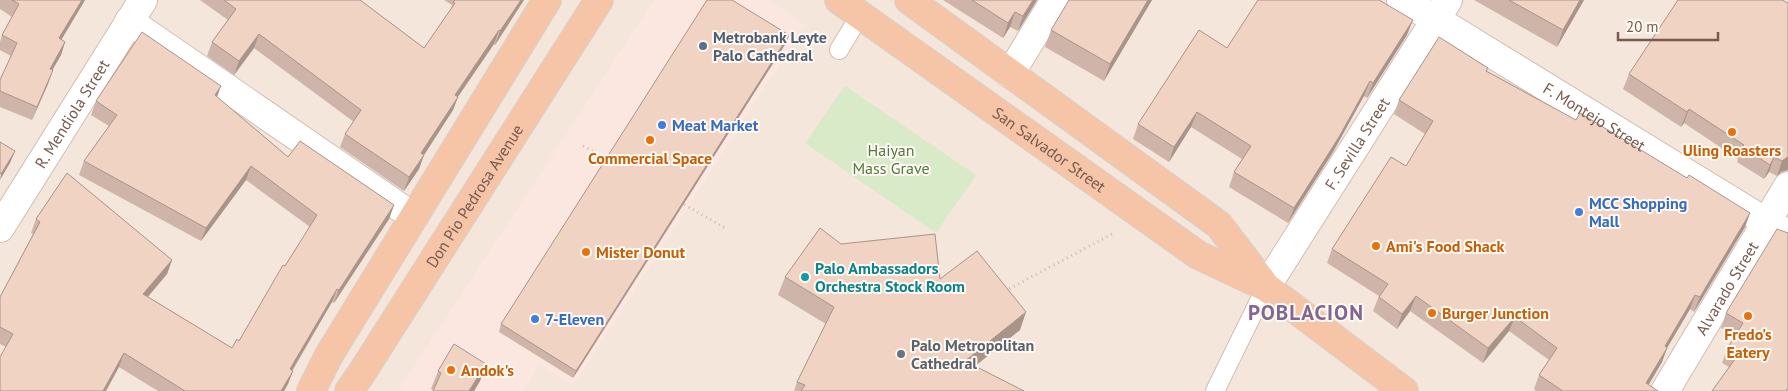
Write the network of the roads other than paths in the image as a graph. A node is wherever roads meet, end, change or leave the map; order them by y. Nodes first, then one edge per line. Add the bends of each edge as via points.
1 (547, 0) edge
2 (599, 0) edge
3 (908, 0) edge
4 (1056, 0) edge
5 (1401, 0) edge
6 (850, 8) edge
7 (136, 10) edge
8 (1443, 10) edge
9 (838, 50) dead end
10 (1010, 74) junction
11 (1788, 186) edge
12 (414, 217) junction
13 (0, 228) edge
14 (1777, 228) edge
15 (1266, 287) junction
16 (310, 391) edge
17 (349, 391) edge
18 (1215, 391) edge
19 (1404, 391) edge
20 (1665, 391) edge

1 - 12 highway
2 - 17 highway, Don Pio Pedrosa Avenue
3 - 10 highway, San Salvador Street
4 - 10 street
5 - 8 street, F. Montejo Street
6 - 9 lane
6 - 15 highway, San Salvador Street via 1198,255
7 - 12 street
7 - 13 street, R. Mendiola Street
8 - 14 street, F. Montejo Street
8 - 15 street, F. Sevilla Street
10 - 15 highway, San Salvador Street via 1219,225
11 - 14 street, Alvarado Street
12 - 16 highway
14 - 20 street, Alvarado Street
15 - 18 lane
15 - 19 highway, San Salvador Street

